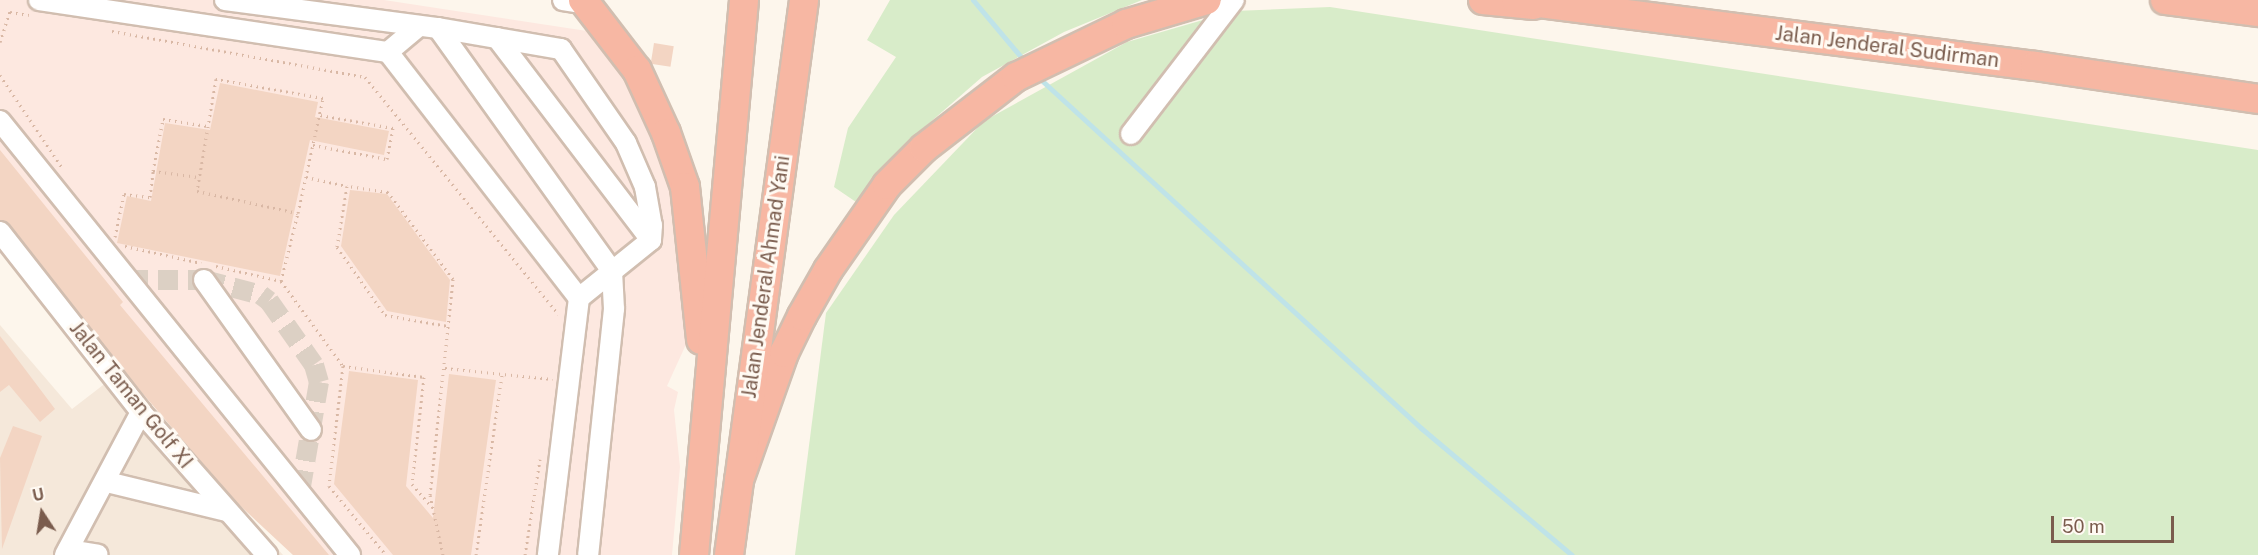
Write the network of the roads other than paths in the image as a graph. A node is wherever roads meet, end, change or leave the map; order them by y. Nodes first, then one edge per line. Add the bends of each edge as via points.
1 (225, 0) edge
2 (744, 0) edge
3 (804, 0) edge
4 (1233, 0) edge
5 (1483, 0) edge
6 (1516, 0) edge
7 (2165, 0) edge
8 (578, 1) edge
9 (1199, 2) edge
10 (36, 8) edge
11 (1569, 8) junction
12 (2258, 12) edge
13 (429, 27) junction
14 (1209, 33) junction
15 (497, 38) junction
16 (388, 52) junction
17 (2258, 99) edge
18 (0, 121) edge
19 (1131, 134) dead end
20 (0, 232) edge
21 (651, 240) junction
22 (612, 271) junction
23 (204, 280) dead end
24 (579, 298) junction
25 (141, 412) junction
26 (311, 430) dead end
27 (738, 480) junction
28 (107, 482) junction
29 (703, 483) junction
30 (227, 511) junction
31 (67, 553) edge
32 (98, 555) edge
33 (267, 555) edge
34 (350, 555) edge
35 (548, 555) edge
36 (588, 555) edge
37 (694, 555) edge
38 (729, 555) edge

1 - 13 street
2 - 29 highway, Jalan Jenderal Ahmad Yani
3 - 27 highway, Jalan Jenderal Ahmad Yani
4 - 14 street
5 - 11 highway
6 - 11 highway, Jalan Jenderal Sudirman
7 - 12 highway
8 - 29 highway via 637,70 685,187 701,335
9 - 14 street
9 - 27 highway via 1126,24 1016,77 924,148 887,185 856,226 784,353
10 - 16 street
11 - 17 highway, Jalan Jenderal Sudirman via 2035,66
13 - 15 street
13 - 16 street
13 - 22 street
14 - 19 street
15 - 21 street
15 - 21 street via 561,49 626,143 645,187
16 - 24 street
18 - 34 street
20 - 25 street, Jalan Taman Golf XI
21 - 22 street
22 - 24 street
22 - 36 street via 614,309
23 - 26 street
24 - 35 street
25 - 28 street
25 - 30 street, Jalan Taman Golf XI
27 - 38 highway, Jalan Jenderal Ahmad Yani
28 - 30 street
28 - 31 street
29 - 37 highway, Jalan Jenderal Ahmad Yani
30 - 33 street, Jalan Taman Golf XI
31 - 32 street

